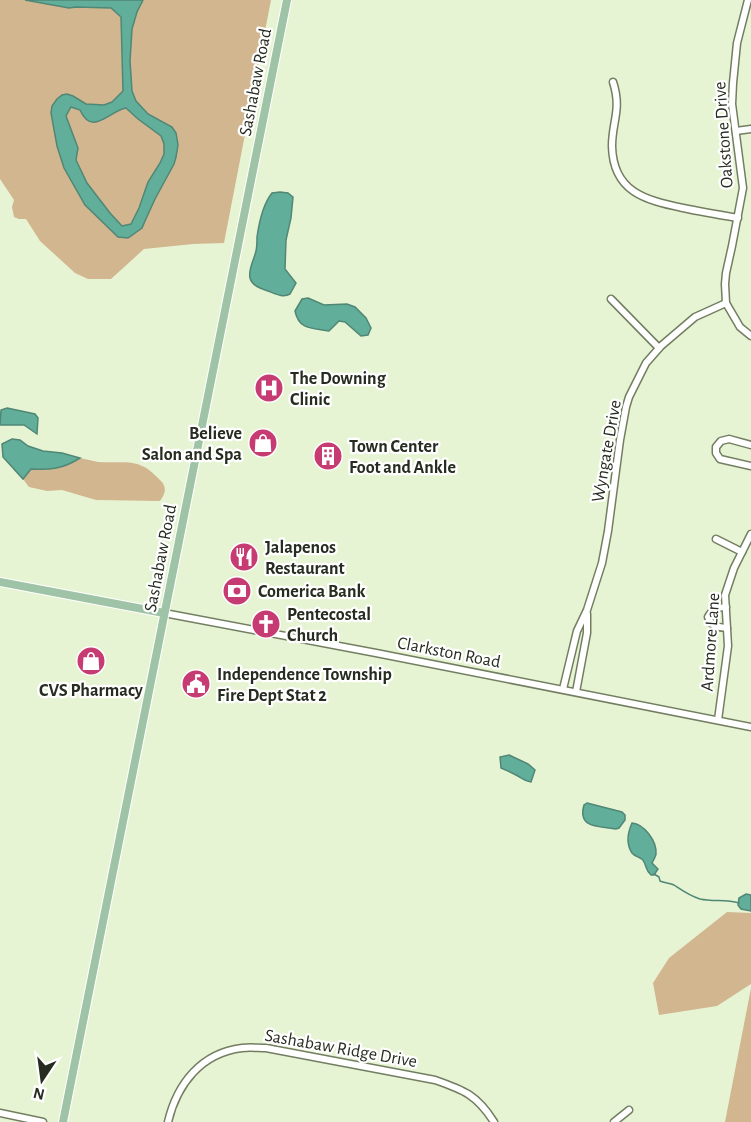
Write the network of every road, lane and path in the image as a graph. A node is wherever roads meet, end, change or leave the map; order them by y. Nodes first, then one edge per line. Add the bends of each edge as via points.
1 (287, 0) edge
2 (748, 0) edge
3 (613, 82) dead end
4 (751, 129) edge
5 (736, 131) junction
6 (738, 218) junction
7 (611, 299) dead end
8 (726, 303) junction
9 (751, 336) edge
10 (659, 348) junction
11 (751, 445) edge
12 (751, 466) edge
13 (751, 534) edge
14 (716, 539) dead end
15 (742, 552) junction
16 (0, 582) edge
17 (726, 608) junction
18 (587, 610) junction
19 (164, 613) junction
20 (727, 628) junction
21 (563, 690) junction
22 (576, 692) junction
23 (718, 720) junction
24 (751, 727) edge
25 (629, 1110) dead end
26 (0, 1113) edge
27 (43, 1122) edge
28 (63, 1122) edge
29 (168, 1122) edge
30 (494, 1122) edge
31 (614, 1122) edge

1 - 19 main road, Sashabaw Road
2 - 5 street, Oakstone Drive via 734,63 732,104
3 - 6 street via 617,105 613,156 627,187 656,202
4 - 5 street
5 - 6 street, Oakstone Drive via 743,188
6 - 8 street, Oakstone Drive via 726,273
7 - 10 street
8 - 9 street via 740,327
8 - 10 street, Wyngate Drive via 695,317
10 - 18 street, Wyngate Drive via 646,363 626,407 605,547
11 - 12 street via 729,440 716,447 720,459
13 - 15 street, Ardmore Lane
14 - 15 street
15 - 17 street, Ardmore Lane via 726,595
16 - 19 main road, Clarkston Road
17 - 20 street, Ardmore Lane
17 - 20 street via 716,608 708,617 715,627
18 - 21 street, Wyngate Drive via 577,631
18 - 22 street, Wyngate Drive via 587,633
19 - 21 street, Clarkston Road
19 - 28 main road, Sashabaw Road
20 - 23 street, Ardmore Lane
21 - 22 street, Clarkston Road
22 - 23 street, Clarkston Road
23 - 24 street, Clarkston Road
25 - 31 street
26 - 27 street
29 - 30 street, Sashabaw Ridge Drive via 176,1096 201,1065 242,1048 266,1048 435,1080 462,1089 483,1106

